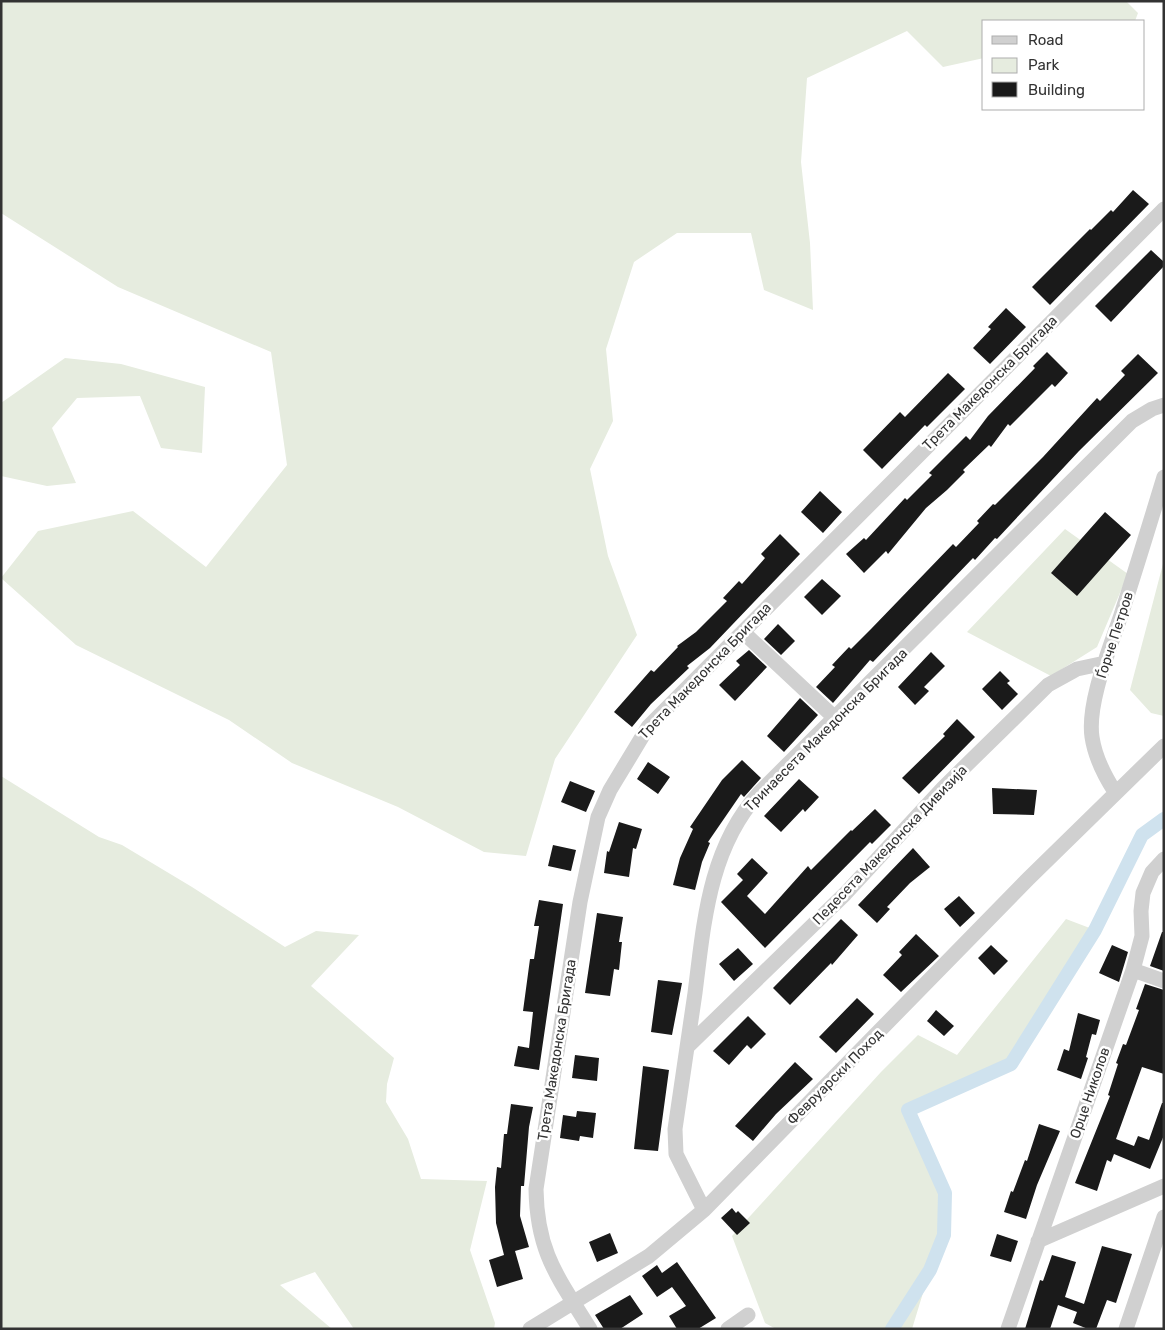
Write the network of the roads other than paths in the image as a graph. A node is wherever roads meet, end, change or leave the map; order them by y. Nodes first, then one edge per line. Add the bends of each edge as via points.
1 (1164, 209) edge
2 (1164, 405) edge
3 (1164, 477) edge
4 (743, 632) junction
5 (1105, 663) junction
6 (836, 719) junction
7 (1164, 746) edge
8 (1115, 792) junction
9 (1164, 859) edge
10 (1133, 970) junction
11 (1164, 981) edge
12 (687, 1047) junction
13 (1164, 1186) edge
14 (704, 1210) junction
15 (1164, 1217) edge
16 (1038, 1242) junction
17 (573, 1302) junction
18 (748, 1315) dead end
19 (530, 1329) edge
20 (590, 1329) edge
21 (728, 1329) edge
22 (1008, 1329) edge
23 (1126, 1329) edge

1 - 4 street, Трета Македонска Бригада
2 - 6 street, Тринаесета Македонска Бригада via 1132,422
3 - 5 street, Ѓорче Петров
4 - 6 street
4 - 17 street, Трета Македонска Бригада via 648,727 614,783 598,817 580,902 536,1189 540,1235 546,1255
5 - 8 street, Ѓорче Петров via 1092,714 1091,736 1100,766
5 - 12 street, Педесета Македонска Дивизија via 1077,669 1048,685 943,788 844,894
6 - 12 street, Тринаесета Македонска Бригада via 746,808 726,842 707,902
7 - 8 street, Февруарски Поход
8 - 14 street, Февруарски Поход
9 - 10 street, Орце Николов via 1152,872 1143,894 1142,936
10 - 11 street
10 - 16 street, Орце Николов
12 - 14 street, Тринаесета Македонска Бригада via 674,1143 679,1161
13 - 16 street
14 - 17 street, Февруарски Поход via 649,1256
15 - 23 street
16 - 22 street, Орце Николов
17 - 19 street, Февруарски Поход
17 - 20 street, Трета Македонска Бригада
18 - 21 street

